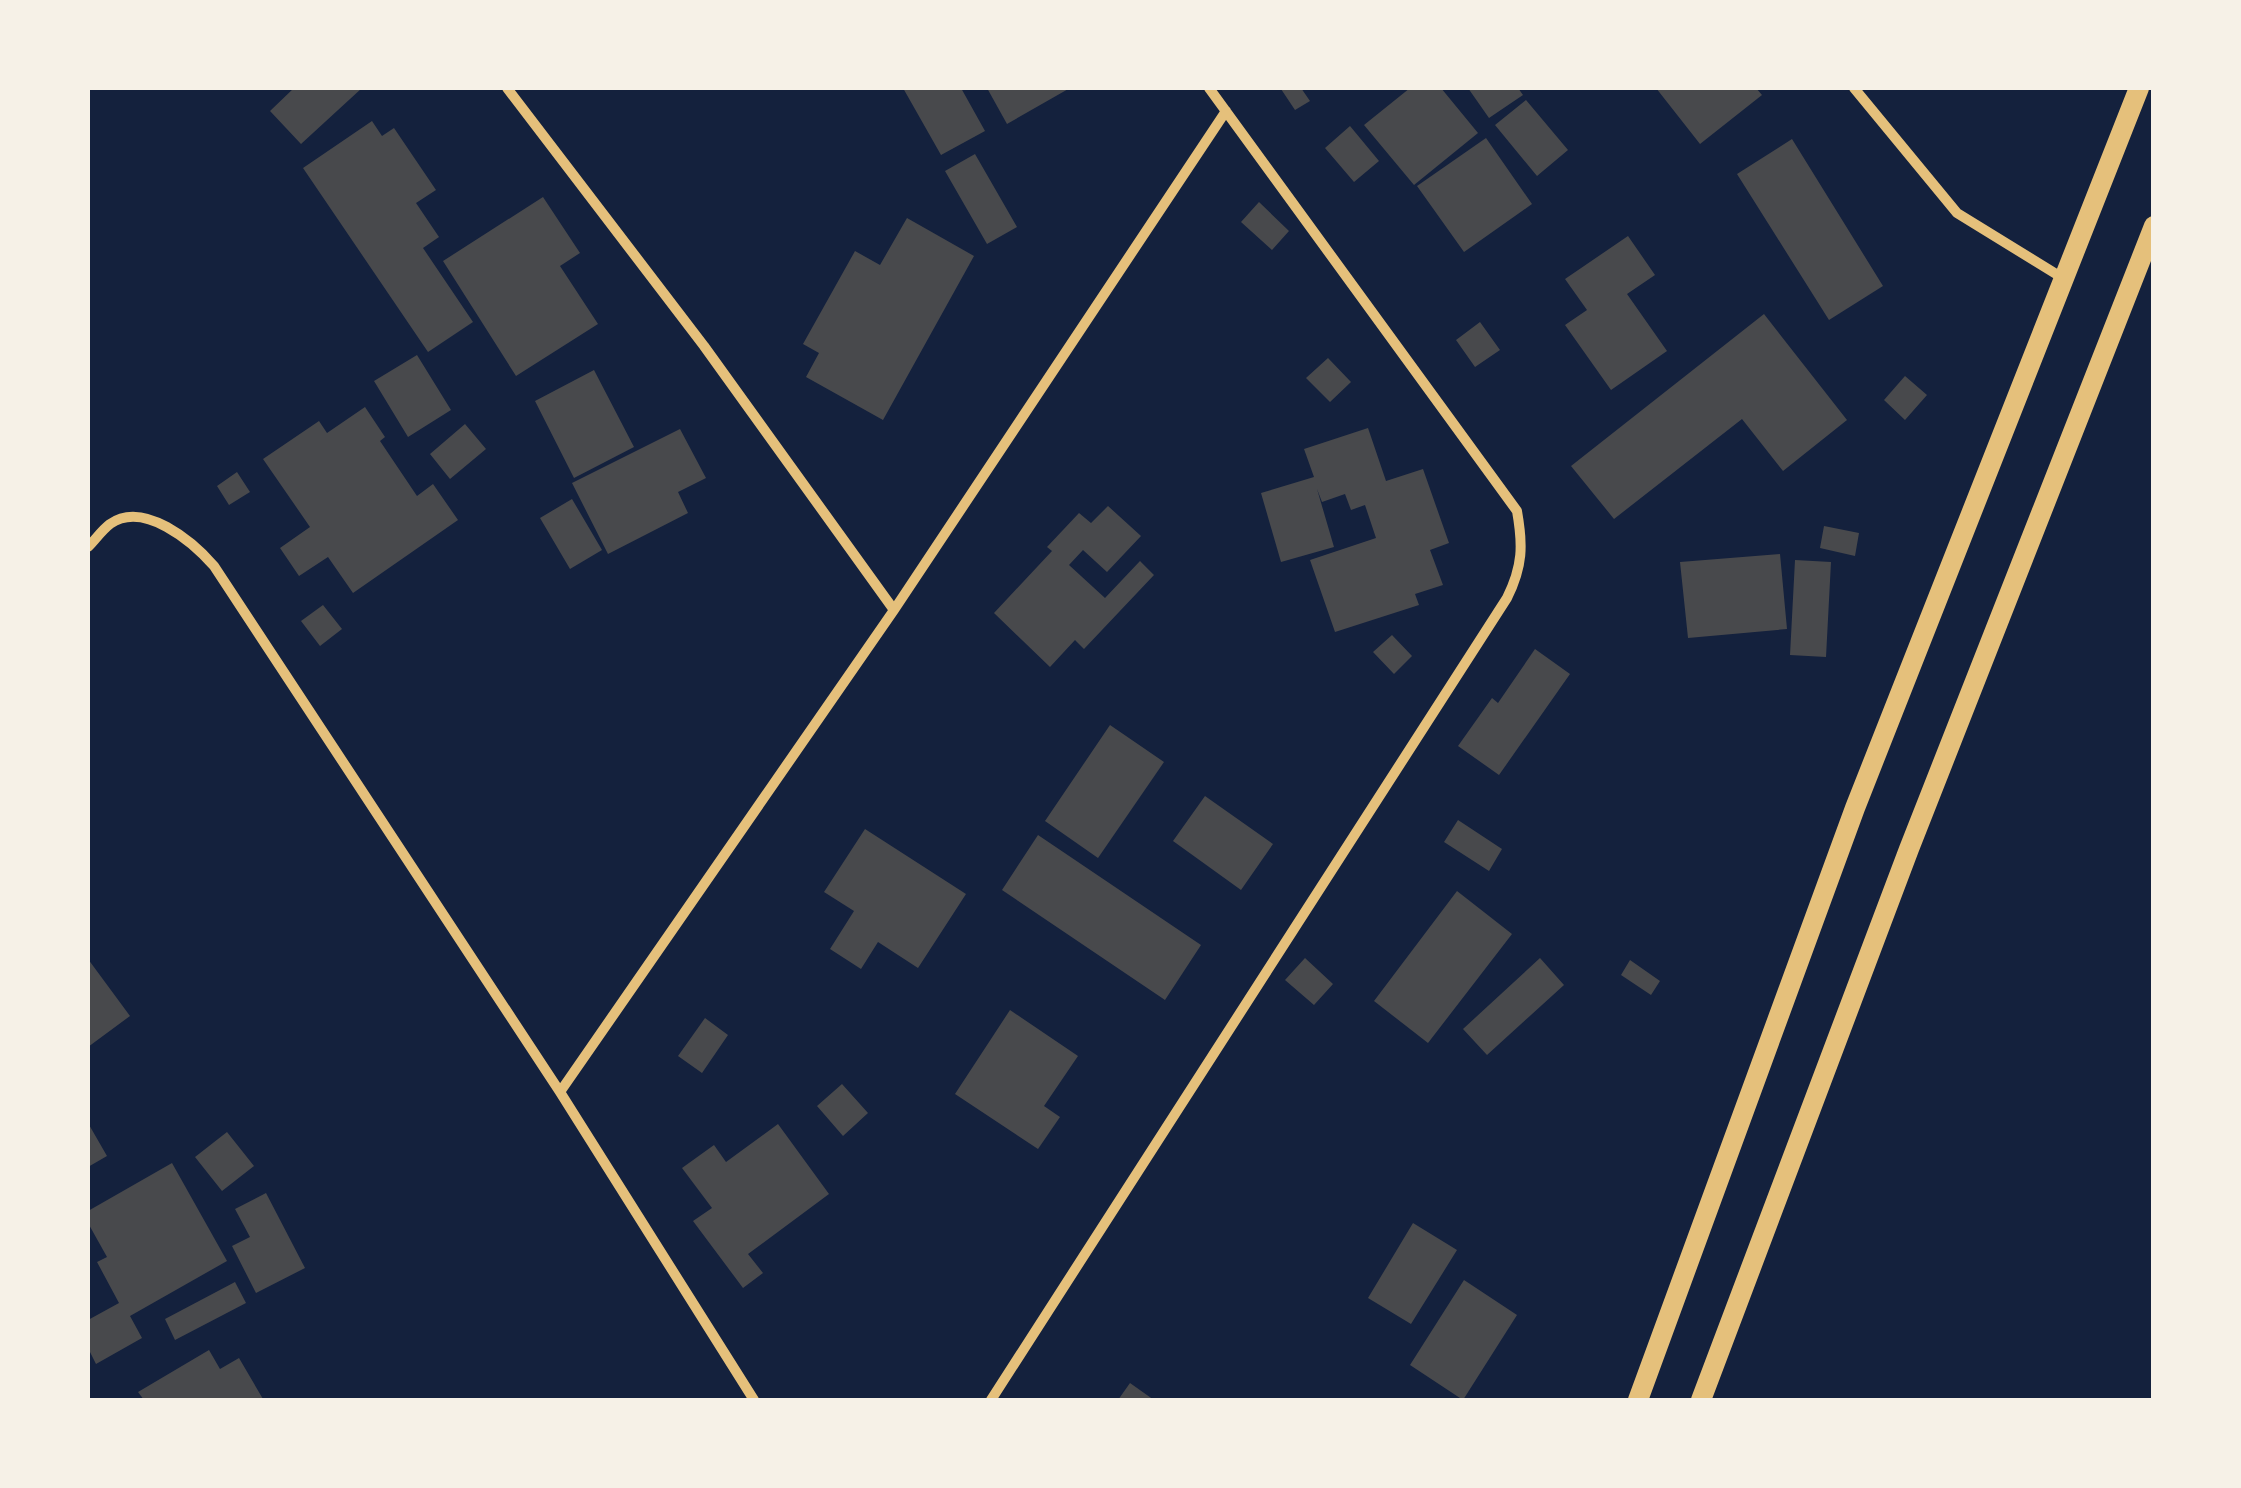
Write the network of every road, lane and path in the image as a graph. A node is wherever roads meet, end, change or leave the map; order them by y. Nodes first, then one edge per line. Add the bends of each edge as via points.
1 (507, 88) edge
2 (1209, 88) edge
3 (1854, 88) edge
4 (2140, 88) edge
5 (1226, 111) junction
6 (2154, 226) edge
7 (2062, 277) junction
8 (88, 547) edge
9 (894, 610) junction
10 (560, 1092) junction
11 (754, 1400) edge
12 (991, 1400) edge
13 (1638, 1400) edge
14 (1701, 1400) edge

1 - 9 street
2 - 5 street
3 - 7 street via 1957,213
4 - 7 main road
5 - 9 street
5 - 12 street via 1517,511 1524,548 1520,572
6 - 14 main road
7 - 13 main road via 1854,808
8 - 10 street via 113,522 135,517 193,542 214,566
9 - 10 street
10 - 11 street

